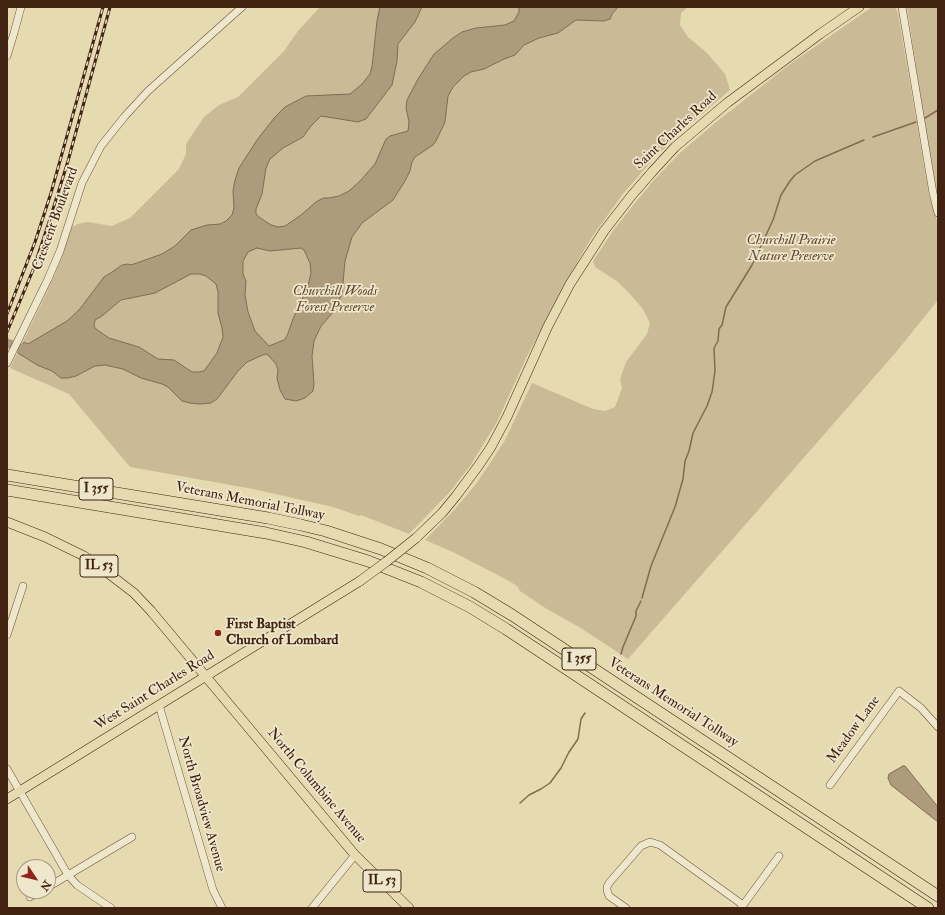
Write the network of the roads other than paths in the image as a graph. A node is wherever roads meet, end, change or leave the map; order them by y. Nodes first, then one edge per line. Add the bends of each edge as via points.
1 (21, 7) edge
2 (242, 7) edge
3 (859, 7) edge
4 (902, 7) edge
5 (7, 56) edge
6 (938, 213) edge
7 (554, 315) joint
8 (7, 363) edge
9 (7, 475) edge
10 (7, 490) edge
11 (7, 522) edge
12 (23, 586) dead end
13 (7, 635) edge
14 (206, 677) junction
15 (159, 705) junction
16 (938, 727) edge
17 (7, 769) edge
18 (830, 785) dead end
19 (20, 791) junction
20 (7, 799) edge
21 (132, 837) dead end
22 (870, 851) junction
23 (355, 855) junction
24 (779, 856) dead end
25 (68, 875) junction
26 (56, 882) edge
27 (938, 892) edge
28 (938, 896) edge
29 (742, 906) edge
30 (111, 908) edge
31 (222, 908) edge
32 (312, 908) edge
33 (409, 908) edge
34 (626, 908) edge
35 (928, 908) edge

1 - 5 street
2 - 8 street, Crescent Boulevard via 148,91 102,146 82,183 54,265
3 - 7 main road, Saint Charles Road via 727,103 662,161 604,231 577,272
4 - 6 street
7 - 14 main road, West Saint Charles Road, bridge via 491,447 442,513 386,562
9 - 22 highway, Veterans Memorial Tollway / I 355 via 301,525 382,549 420,565 474,592 512,615
10 - 35 highway, Veterans Memorial Tollway / I 355 via 266,533 368,561 421,582 506,629
11 - 14 main road, IL 53 via 62,544 100,567 134,593
12 - 13 street
14 - 15 main road, West Saint Charles Road
14 - 23 main road, North Columbine Avenue / IL 53
15 - 19 main road, West Saint Charles Road
15 - 31 street, North Broadview Avenue via 213,890
16 - 18 street, Meadow Lane via 922,708 899,691
17 - 19 street
19 - 20 main road, West Saint Charles Road
19 - 25 street
21 - 25 street
22 - 27 highway
22 - 28 highway, Veterans Memorial Tollway / I 355
23 - 32 street
23 - 33 main road, North Columbine Avenue / IL 53
24 - 29 street
25 - 26 street
25 - 30 street via 77,885
29 - 34 street via 656,842 650,842 644,844 609,883 607,890 612,899

